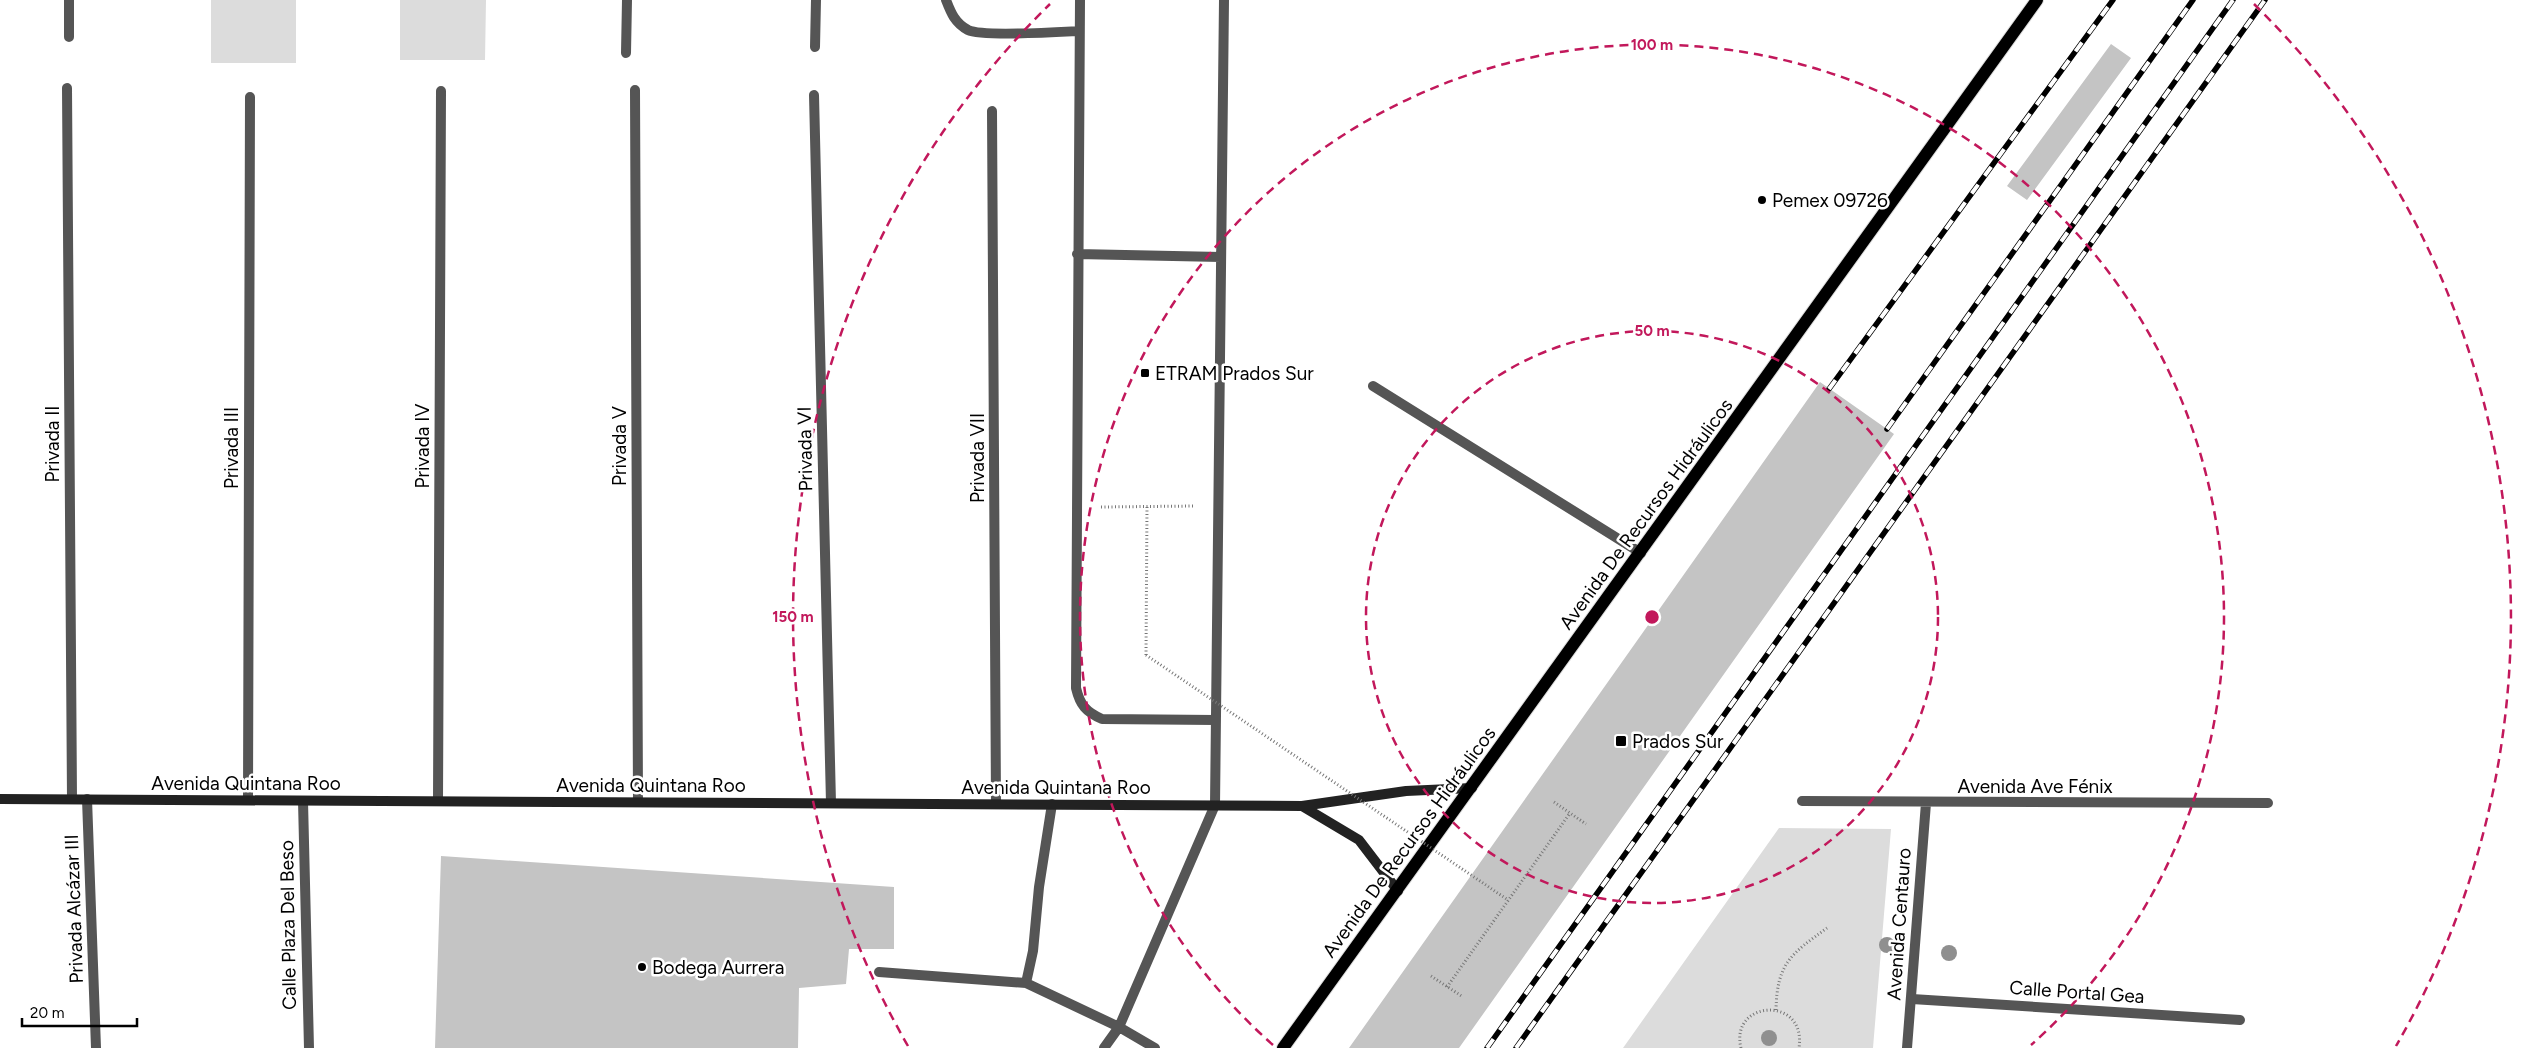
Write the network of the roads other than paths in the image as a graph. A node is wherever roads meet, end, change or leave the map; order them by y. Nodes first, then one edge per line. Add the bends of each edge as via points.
1 (69, 0) edge
2 (627, 0) edge
3 (816, 0) edge
4 (946, 0) edge
5 (1080, 0) edge
6 (1224, 0) edge
7 (2037, 0) edge
8 (1080, 31) junction
9 (69, 38) dead end
10 (815, 47) dead end
11 (626, 53) dead end
12 (67, 88) dead end
13 (635, 90) dead end
14 (441, 91) dead end
15 (814, 95) dead end
16 (250, 97) dead end
17 (992, 111) dead end
18 (1077, 254) junction
19 (1221, 256) junction
20 (1373, 386) dead end
21 (1641, 553) junction
22 (1215, 720) junction
23 (1472, 788) junction
24 (0, 799) edge
25 (72, 799) junction
26 (87, 799) junction
27 (248, 800) junction
28 (303, 801) junction
29 (438, 801) junction
30 (1802, 801) dead end
31 (638, 802) junction
32 (831, 803) junction
33 (1926, 803) junction
34 (2268, 803) dead end
35 (996, 804) junction
36 (1052, 804) junction
37 (1214, 805) junction
38 (1302, 806) junction
39 (1398, 891) junction
40 (879, 972) dead end
41 (1026, 983) junction
42 (1912, 998) junction
43 (2240, 1020) dead end
44 (1119, 1027) junction
45 (96, 1048) edge
46 (309, 1048) edge
47 (1104, 1048) edge
48 (1154, 1048) edge
49 (1283, 1048) edge
50 (1907, 1048) edge

1 - 9 street
2 - 11 street
3 - 10 street
4 - 8 street via 954,20 969,31
5 - 8 street
6 - 19 street
7 - 21 main road, Avenida De Recursos Hidráulicos
8 - 18 street
12 - 25 street, Privada II
13 - 31 street, Privada V
14 - 29 street, Privada IV
15 - 32 street, Privada VI
16 - 27 street, Privada III
17 - 35 street, Privada VII
18 - 19 street
18 - 22 street via 1076,688 1080,702 1088,713 1102,719
19 - 22 street
20 - 21 street
21 - 23 main road, Avenida De Recursos Hidráulicos
22 - 37 street
23 - 38 main road, Avenida Quintana Roo via 1406,790
23 - 39 main road, Avenida De Recursos Hidráulicos
24 - 25 main road, Avenida Quintana Roo
25 - 26 main road, Avenida Quintana Roo
26 - 27 main road, Avenida Quintana Roo
26 - 45 street, Privada Alcázar III
27 - 28 main road, Avenida Quintana Roo
28 - 29 main road, Avenida Quintana Roo
28 - 46 street, Calle Plaza Del Beso
29 - 31 main road, Avenida Quintana Roo
30 - 33 street, Avenida Ave Fénix
31 - 32 main road, Avenida Quintana Roo
32 - 35 main road, Avenida Quintana Roo
33 - 34 street, Avenida Ave Fénix
33 - 42 street, Avenida Centauro
35 - 36 main road, Avenida Quintana Roo
36 - 37 main road, Avenida Quintana Roo
36 - 41 street
37 - 38 main road, Avenida Quintana Roo
37 - 44 street
38 - 39 main road via 1359,840
39 - 49 main road, Avenida De Recursos Hidráulicos
40 - 41 street
41 - 44 street
42 - 43 street, Calle Portal Gea
42 - 50 street, Avenida Centauro
44 - 47 street
44 - 48 street

